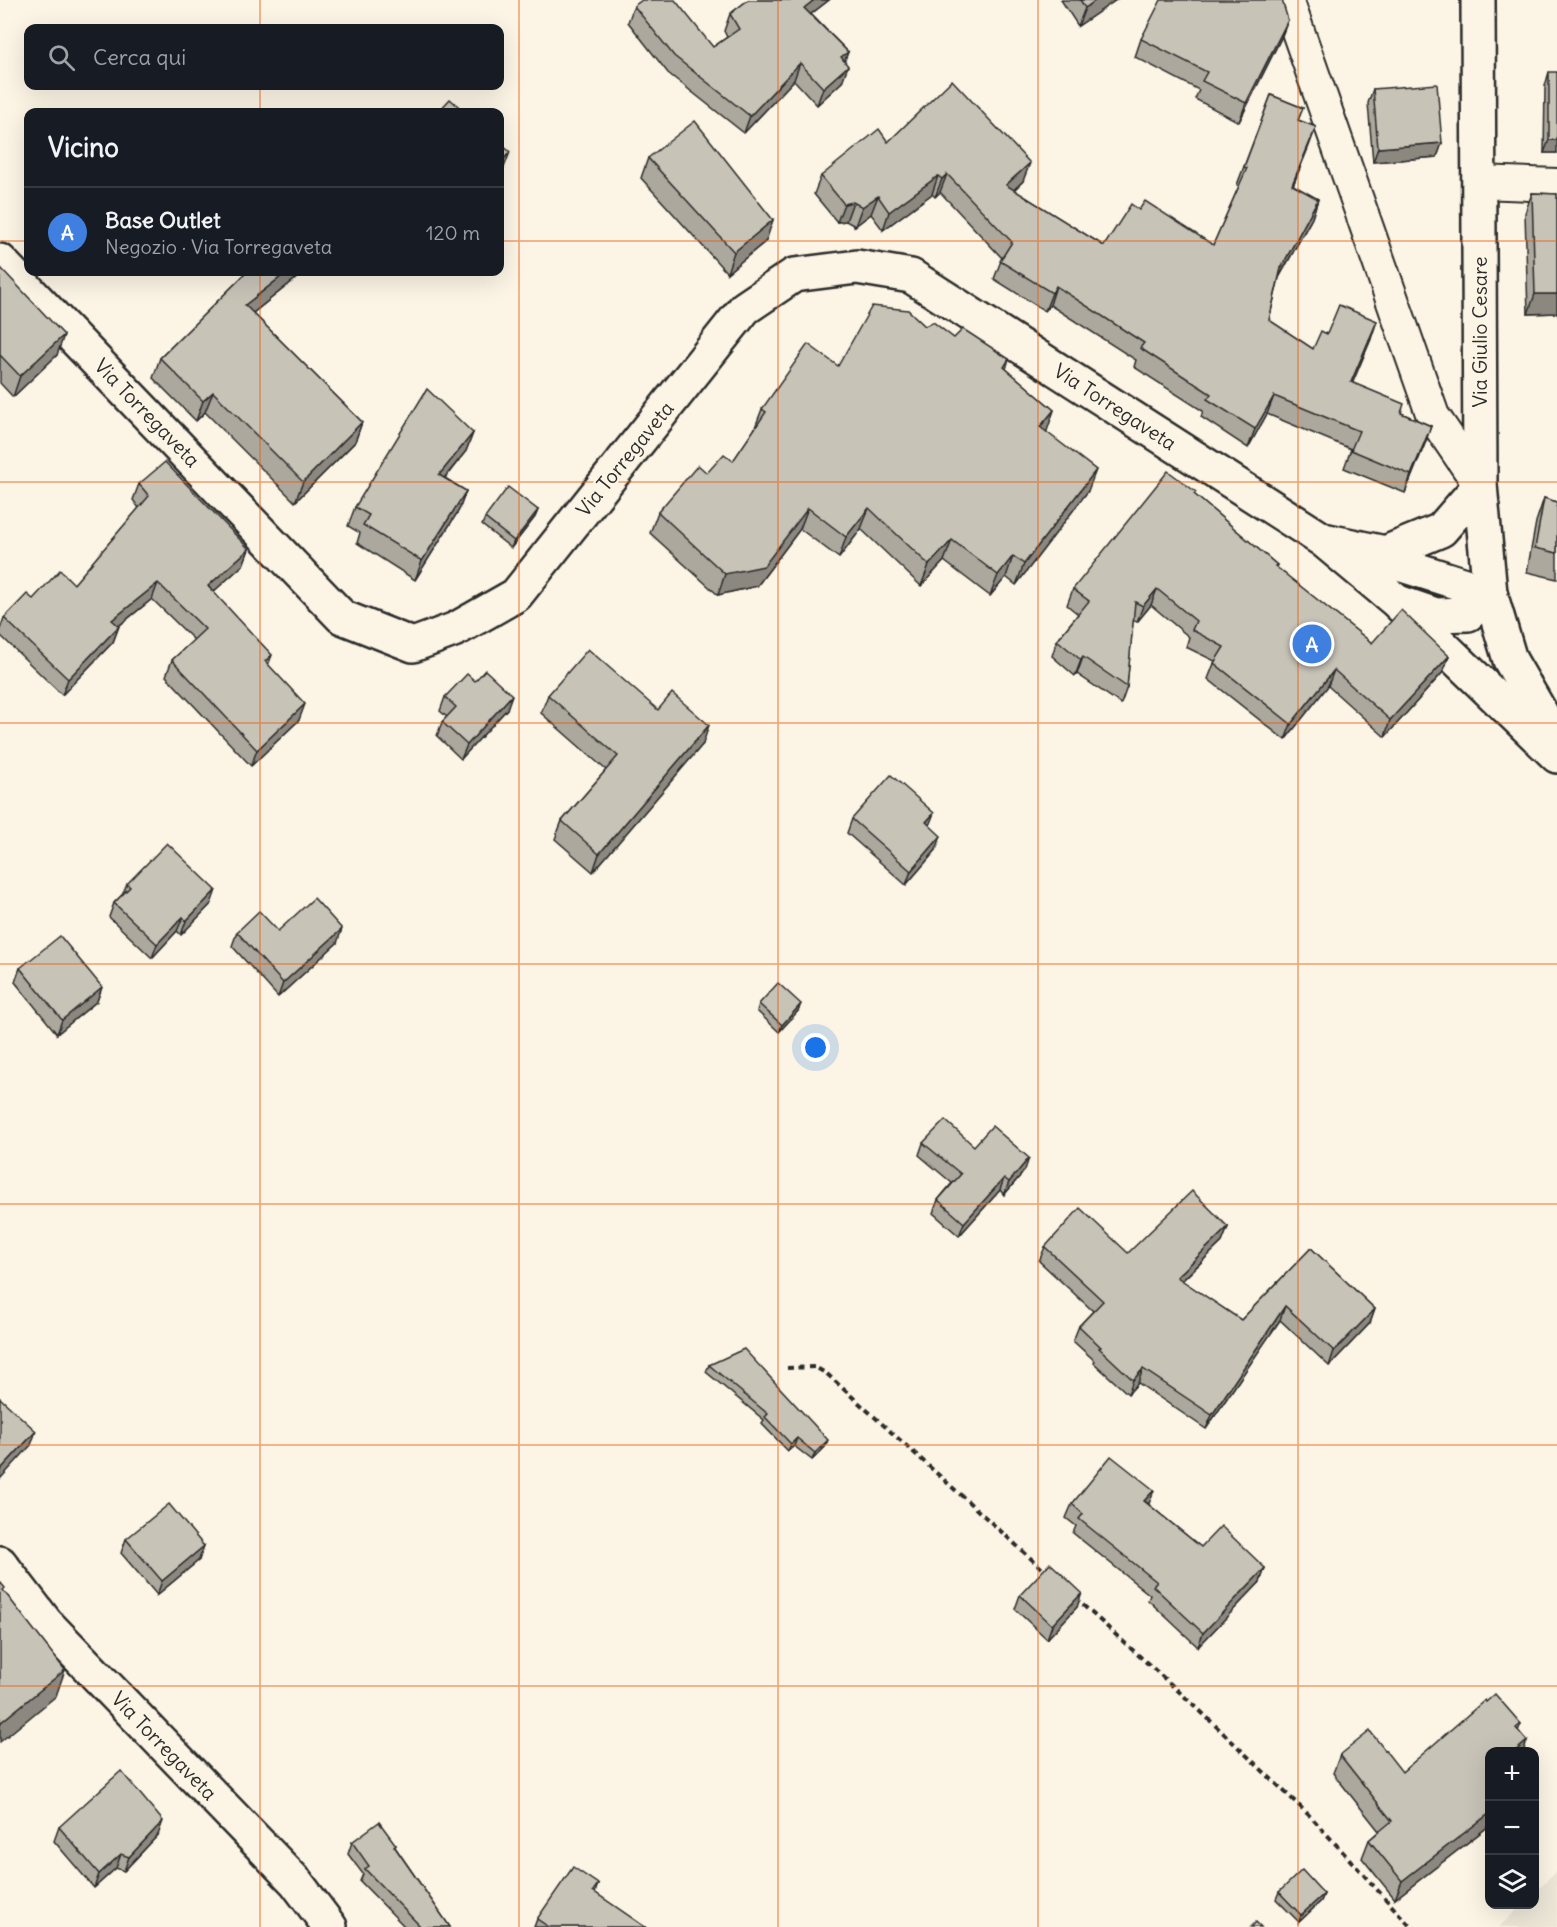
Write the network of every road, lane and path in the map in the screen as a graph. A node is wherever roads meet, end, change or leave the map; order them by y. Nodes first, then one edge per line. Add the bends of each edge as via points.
1 (1287, 0) edge
2 (1478, 0) edge
3 (1479, 182) junction
4 (1557, 184) edge
5 (0, 261) edge
6 (1480, 485) junction
7 (1323, 540) junction
8 (1490, 593) junction
9 (1396, 601) junction
10 (1557, 741) edge
11 (1557, 756) edge
12 (787, 1368) dead end
13 (0, 1563) edge
14 (1055, 1580) edge
15 (1073, 1596) edge
16 (330, 1927) edge
17 (1411, 1927) edge

1 - 6 street via 1433,416
2 - 3 street, Via Giulio Cesare
3 - 4 street
3 - 6 street, Via Giulio Cesare
5 - 7 street, Via Torregaveta via 342,616 412,645 456,629 516,595 745,308 794,275 856,267 911,276
6 - 7 street via 1441,530 1385,553
6 - 8 street, Via Giulio Cesare
7 - 8 street, Via Torregaveta
7 - 9 street, Via Torregaveta
8 - 9 street, Via Torregaveta via 1468,614 1436,615
8 - 10 street, Via Giulio Cesare via 1510,660
9 - 11 street, Via Torregaveta
12 - 14 path via 816,1367 827,1374
13 - 16 street, Via Torregaveta via 46,1623 296,1882
15 - 17 path via 1312,1818

